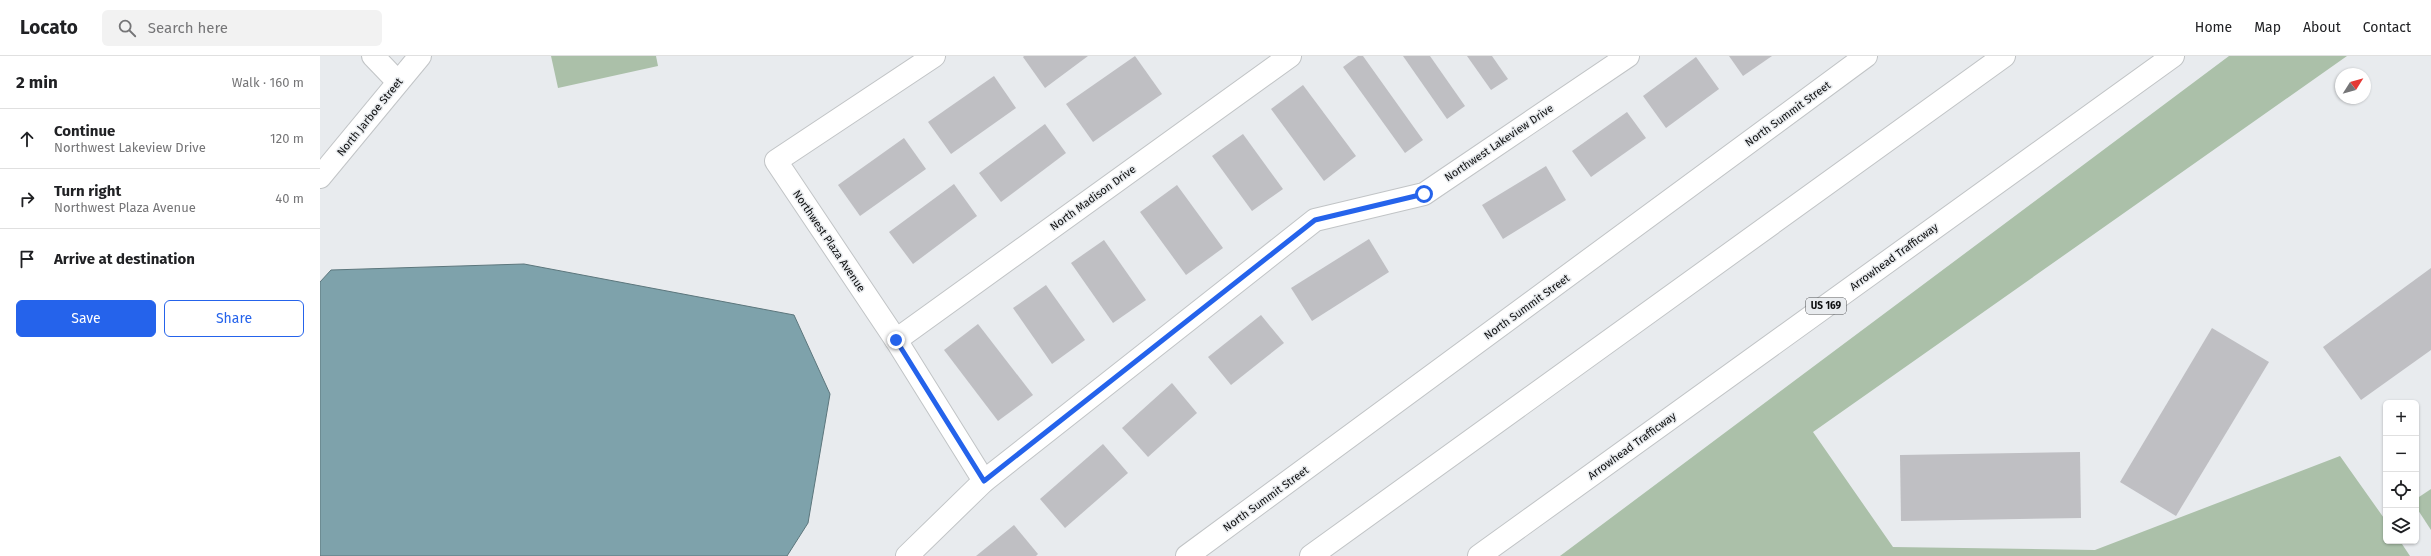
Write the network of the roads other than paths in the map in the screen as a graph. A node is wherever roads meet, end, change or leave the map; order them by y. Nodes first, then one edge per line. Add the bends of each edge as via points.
1 (373, 56) edge
2 (420, 56) edge
3 (934, 56) edge
4 (1290, 56) edge
5 (1628, 56) edge
6 (1866, 56) edge
7 (2004, 56) edge
8 (2173, 56) edge
9 (398, 82) junction
10 (320, 177) edge
11 (896, 340) junction
12 (984, 481) junction
13 (907, 556) edge
14 (1187, 556) edge
15 (1311, 556) edge
16 (1479, 556) edge

1 - 9 main road
2 - 9 main road, North Jarboe Street
3 - 11 main road, Northwest Plaza Avenue via 776,162
4 - 11 main road, North Madison Drive
5 - 12 main road, Northwest Lakeview Drive via 1424,194 1315,220
6 - 14 main road, North Summit Street
7 - 15 main road
8 - 16 main road, Arrowhead Trafficway / US 169
9 - 10 main road, North Jarboe Street
11 - 12 main road, Northwest Plaza Avenue
12 - 13 main road, Northwest Lakeview Drive

